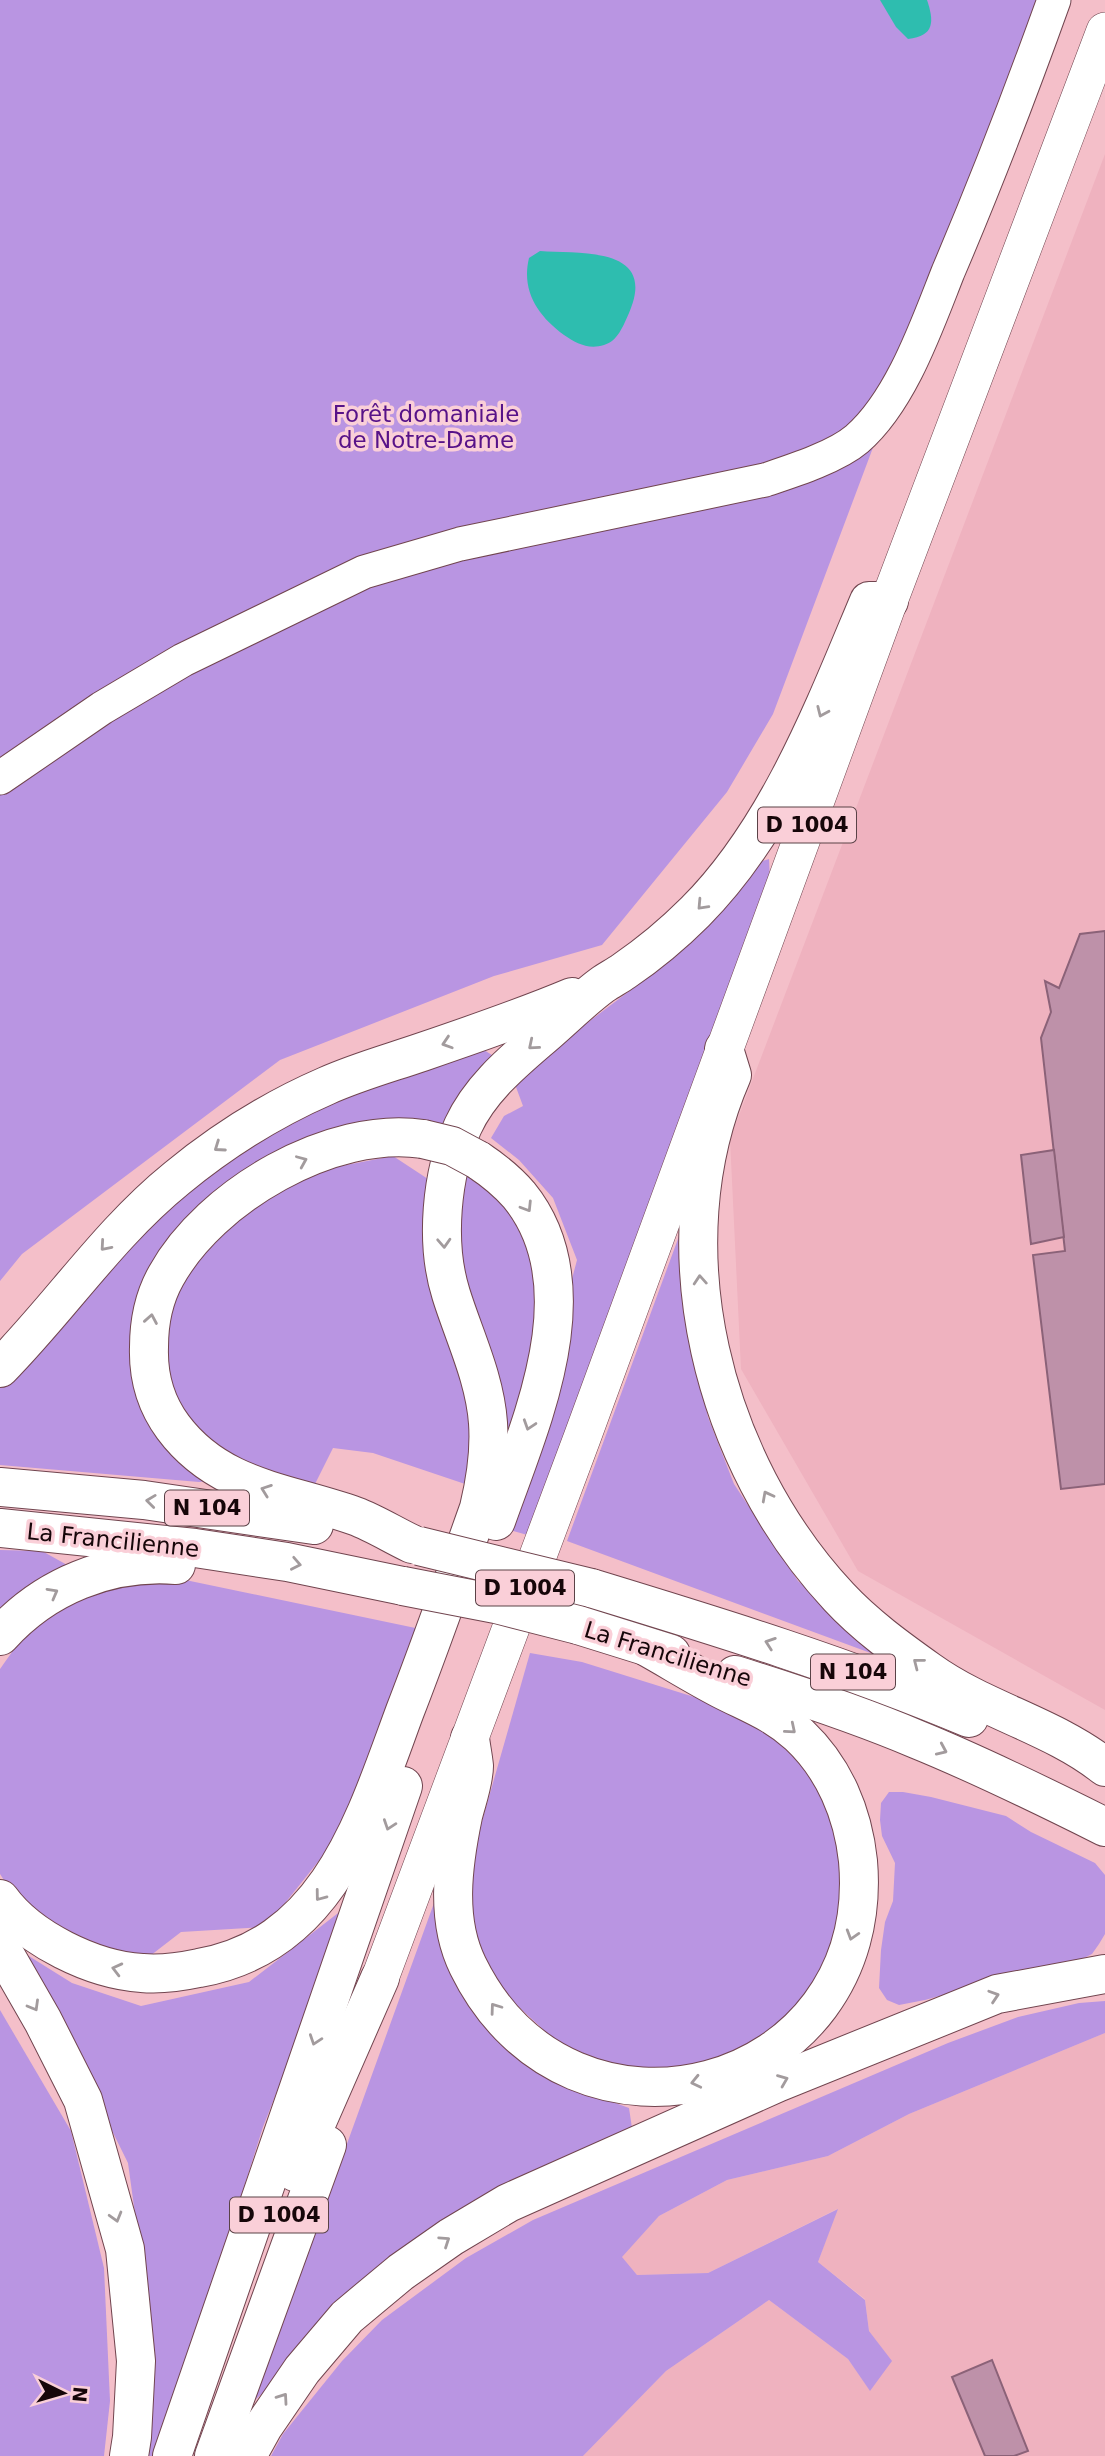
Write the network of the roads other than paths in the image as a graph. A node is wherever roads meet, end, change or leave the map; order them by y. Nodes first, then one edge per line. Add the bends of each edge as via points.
1 (1054, 0) edge
2 (1105, 31) edge
3 (890, 601) junction
4 (0, 778) edge
5 (603, 984) junction
6 (724, 1049) junction
7 (0, 1368) edge
8 (0, 1487) edge
9 (0, 1528) edge
10 (415, 1545) junction
11 (228, 1555) junction
12 (0, 1636) edge
13 (647, 1647) junction
14 (470, 1738) junction
15 (1105, 1767) edge
16 (1105, 1779) edge
17 (1105, 1826) edge
18 (0, 1899) edge
19 (0, 1946) edge
20 (1105, 1974) edge
21 (380, 1978) junction
22 (129, 2456) edge
23 (172, 2456) edge
24 (187, 2456) edge
25 (214, 2456) edge
26 (247, 2456) edge

1 - 4 street via 915,353 882,411 856,440 801,468 765,480 460,544 365,572 183,660 102,708
2 - 3 main road, D 1004
3 -> 5 highway via 869,601 794,770 724,881 668,937
3 - 6 main road, D 1004
5 -> 7 highway via 327,1085 222,1144 122,1228
5 -> 18 highway via 488,1088 464,1125 449,1174 443,1213 446,1277 481,1384 488,1421 486,1478 480,1508 386,1763 334,1878 288,1928 243,1957 157,1974 93,1963 59,1948
6 - 14 main road, D 1004
15 -> 6 highway via 1086,1752 981,1703 930,1672 861,1618 804,1555 754,1473 722,1393 707,1331 698,1254 703,1185 715,1124 732,1075
10 -> 8 highway, La Francilienne / N 104 via 203,1508
9 - 11 highway, La Francilienne / N 104
16 -> 10 highway, La Francilienne / N 104, bridge via 940,1706 760,1639 592,1588
10 -> 23 highway, bridge via 355,1516 253,1485 202,1457 171,1425 148,1365 155,1301 179,1255 202,1229 249,1189 300,1161 392,1136 452,1146 503,1178 520,1195 546,1243 554,1283 554,1328 517,1464
12 -> 11 highway via 27,1609 96,1573 135,1566 189,1566
11 -> 13 highway, La Francilienne / N 104, bridge via 287,1562 496,1604
13 -> 14 highway via 762,1707 800,1737 829,1770 851,1824 860,1889 841,1969 820,2006 792,2037 751,2065 696,2083 632,2088 582,2074 544,2055 503,2019 468,1966 452,1901 456,1852 474,1768
13 -> 17 highway, La Francilienne / N 104 via 815,1700 915,1738
14 - 21 main road, D 1004
19 -> 22 highway via 83,2100 125,2249 136,2361
26 -> 20 highway via 302,2370 348,2317 411,2265 508,2203 777,2082 998,1994
21 - 24 highway, D 1004 via 307,2142
21 - 25 highway, D 1004 via 323,2157

